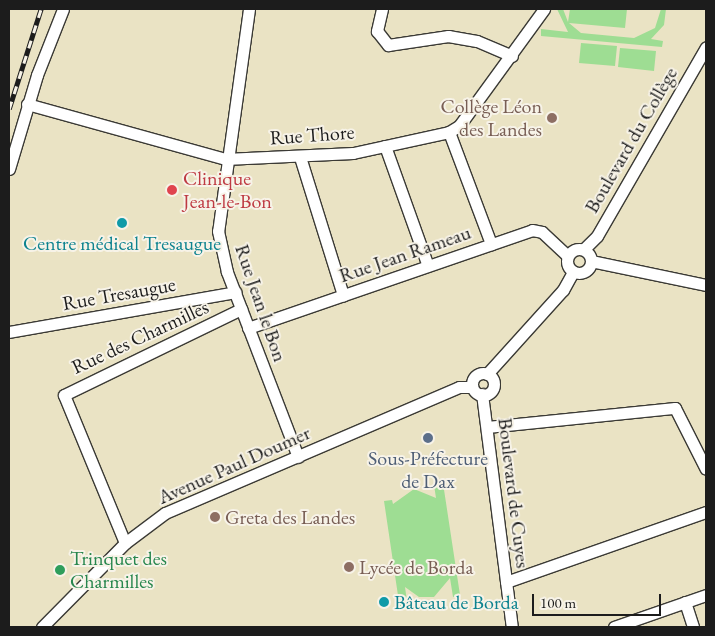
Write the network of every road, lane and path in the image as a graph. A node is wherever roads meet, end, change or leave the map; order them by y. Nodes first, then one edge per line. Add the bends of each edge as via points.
1 (63, 9) edge
2 (249, 9) edge
3 (382, 9) edge
4 (544, 9) edge
5 (706, 47) edge
6 (512, 56) junction
7 (27, 104) junction
8 (449, 132) junction
9 (385, 146) junction
10 (300, 157) junction
11 (225, 159) junction
12 (9, 169) edge
13 (491, 244) junction
14 (584, 249) junction
15 (567, 255) junction
16 (591, 261) junction
17 (428, 266) junction
18 (573, 272) junction
19 (706, 285) edge
20 (235, 292) junction
21 (343, 295) junction
22 (241, 308) junction
23 (248, 328) junction
24 (9, 332) edge
25 (487, 374) junction
26 (477, 391) junction
27 (487, 426) junction
28 (298, 456) junction
29 (706, 469) edge
30 (706, 512) edge
31 (125, 543) junction
32 (506, 582) junction
33 (706, 595) edge
34 (685, 602) junction
35 (42, 627) edge
36 (512, 627) edge
37 (614, 627) edge
38 (693, 627) edge

1 - 7 street
2 - 11 street, Rue Jean le Bon
3 - 6 street via 377,31 388,45 448,36 477,41
4 - 6 street
5 - 14 street, Boulevard du Collège via 596,236
6 - 8 street
7 - 11 street, Rue Thore
7 - 12 street
8 - 9 street, Rue Thore
8 - 13 street
9 - 10 street, Rue Thore
9 - 17 street
10 - 11 street, Rue Thore
10 - 21 street
11 - 20 street, Rue Jean le Bon via 218,232
13 - 15 street, Rue Jean Rameau via 542,232
13 - 17 street, Rue Jean Rameau
14 - 15 street via 573,250
14 - 16 street
15 - 18 street via 568,266
16 - 18 street via 585,271
16 - 19 street
17 - 21 street, Rue Jean Rameau
18 - 25 street via 563,290
20 - 22 street, Rue Jean le Bon
20 - 24 street, Rue Tresaugue
21 - 23 street, Rue Jean Rameau
22 - 23 street, Rue Jean le Bon
22 - 31 street, Rue des Charmilles via 64,395
23 - 28 street, Rue Jean le Bon
25 - 26 street via 477,374
25 - 26 street via 493,386
26 - 27 street, Boulevard de Cuyes
26 - 28 street, Avenue Paul Doumer via 459,387
27 - 29 street via 672,408 680,413
27 - 32 street, Boulevard de Cuyes
28 - 31 street, Avenue Paul Doumer via 165,513
30 - 32 street
31 - 35 street, Avenue Paul Doumer
32 - 36 street, Boulevard de Cuyes
33 - 34 street
34 - 37 street
34 - 38 street

